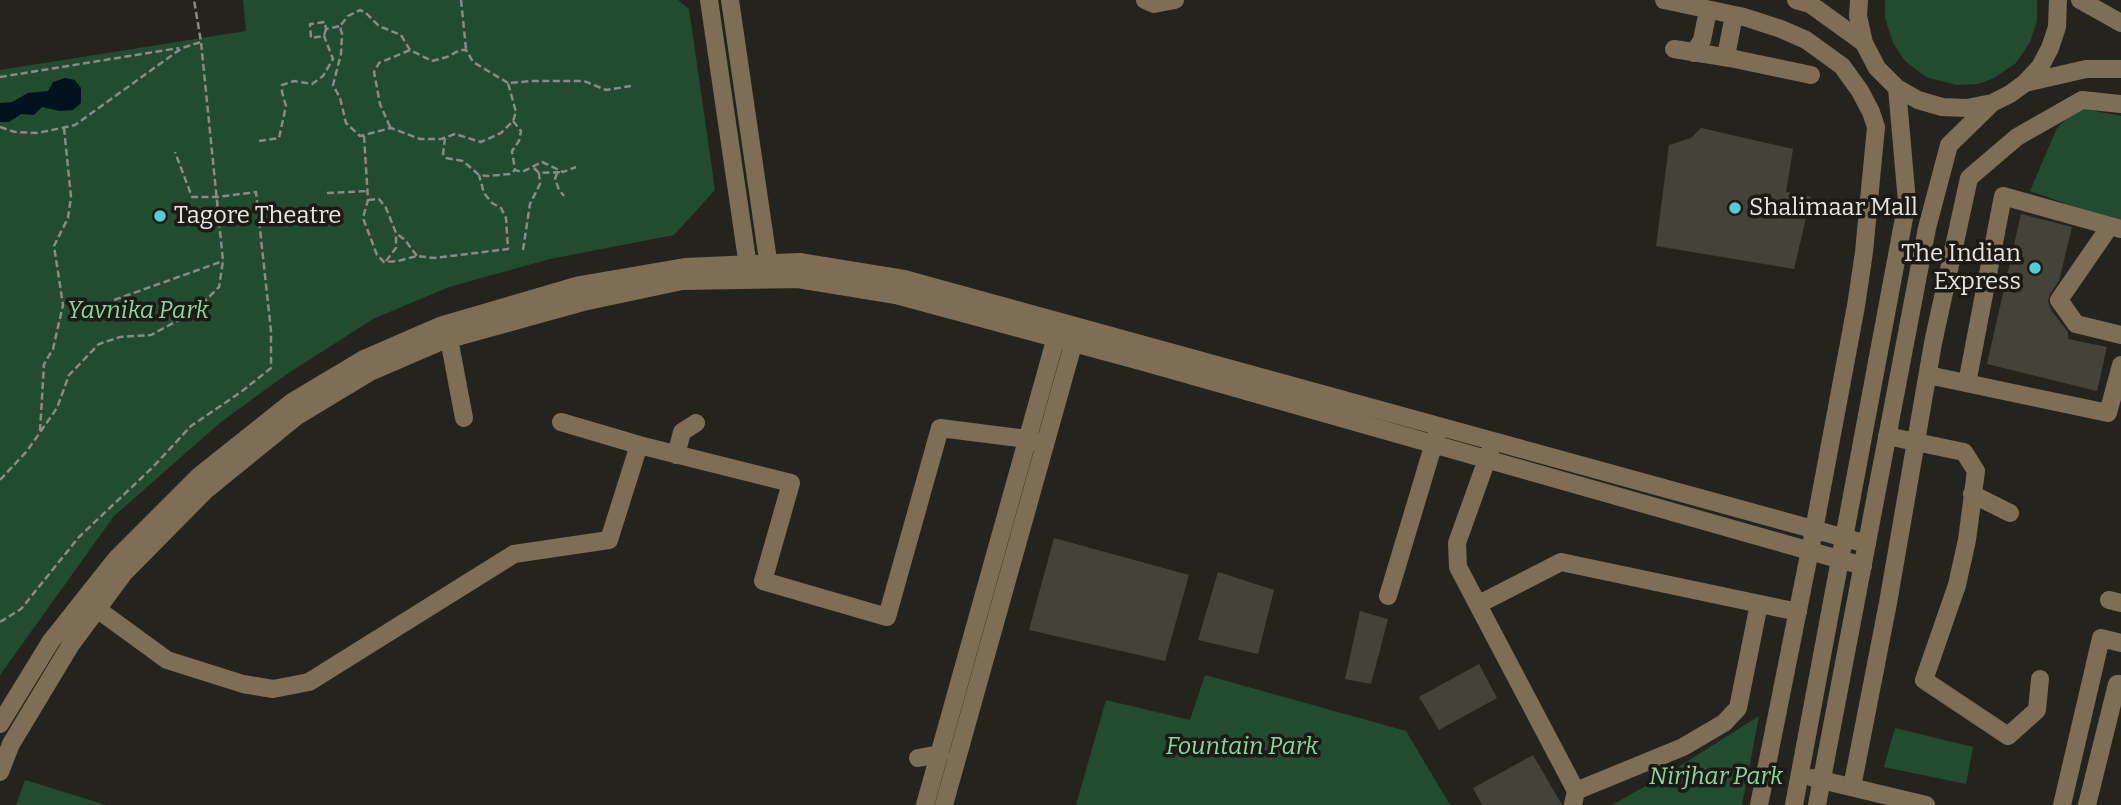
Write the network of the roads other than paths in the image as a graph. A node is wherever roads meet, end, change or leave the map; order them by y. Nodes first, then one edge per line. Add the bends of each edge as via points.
1 (709, 0) edge
2 (730, 0) edge
3 (1145, 0) edge
4 (1175, 0) edge
5 (1664, 0) edge
6 (1796, 0) edge
7 (1859, 0) edge
8 (2058, 0) edge
9 (2080, 0) edge
10 (1708, 10) junction
11 (1734, 15) junction
12 (2121, 23) edge
13 (1864, 43) junction
14 (1674, 49) dead end
15 (1694, 53) junction
16 (1730, 58) junction
17 (2121, 69) edge
18 (1811, 75) dead end
19 (2025, 83) junction
20 (1897, 88) junction
21 (1992, 103) junction
22 (2121, 104) edge
23 (749, 132) junction
24 (729, 135) junction
25 (2116, 227) edge
26 (769, 271) junction
27 (749, 272) junction
28 (1852, 329) junction
29 (1058, 330) junction
30 (1076, 335) junction
31 (1882, 335) junction
32 (2121, 335) edge
33 (449, 339) junction
34 (2121, 365) edge
35 (1928, 375) junction
36 (1967, 383) junction
37 (464, 418) dead end
38 (561, 422) dead end
39 (696, 423) dead end
40 (1440, 426) junction
41 (1887, 436) junction
42 (1027, 439) junction
43 (1493, 441) junction
44 (1916, 441) junction
45 (1434, 444) junction
46 (639, 445) junction
47 (1045, 445) junction
48 (676, 454) junction
49 (1488, 460) junction
50 (1972, 495) junction
51 (2010, 513) dead end
52 (1814, 530) junction
53 (1844, 538) junction
54 (1867, 544) junction
55 (1810, 551) junction
56 (1840, 559) junction
57 (1863, 566) junction
58 (1388, 596) dead end
59 (1479, 604) junction
60 (1759, 604) junction
61 (97, 608) junction
62 (1798, 612) junction
63 (2121, 643) edge
64 (2040, 679) dead end
65 (2121, 684) edge
66 (0, 724) edge
67 (940, 754) junction
68 (918, 758) dead end
69 (0, 770) edge
70 (1800, 775) junction
71 (1822, 780) junction
72 (923, 793) edge
73 (1858, 794) edge
74 (1574, 798) edge
75 (944, 805) edge
76 (1759, 805) edge
77 (1794, 805) edge
78 (1817, 805) edge
79 (1926, 805) edge
80 (2062, 805) edge
81 (2087, 805) edge

1 - 24 street
2 - 23 street
3 - 4 street via 1154,4
5 - 10 street
6 - 13 street
7 - 13 street
8 - 19 street via 2050,48
9 - 12 street
10 - 11 street
10 - 15 street via 1702,40
11 - 16 street via 1727,45
11 - 28 street via 1781,29 1826,53 1842,66 1871,112 1876,127 1874,151
13 - 20 street via 1877,68
14 - 15 street
15 - 16 street
16 - 18 street
17 - 19 street via 2086,69
19 - 21 street
20 - 21 street via 1942,107
20 - 31 street via 1907,202
21 - 41 street via 1949,145 1927,228
22 - 35 street via 2082,100 2017,137 1969,178
23 - 24 street
23 - 26 street
24 - 27 street
25 - 32 street via 2059,300 2076,324
25 - 36 street via 2003,196
26 - 27 street
26 - 29 street via 799,262 904,279
27 - 33 street via 583,302
27 - 66 street via 685,267 580,285 440,326 364,359 292,402 199,476 116,559 51,641
28 - 31 street
28 - 52 street
29 - 30 street
29 - 42 street
30 - 40 street
30 - 45 street
30 - 47 street
31 - 53 street
33 - 37 street
33 - 61 street via 370,372 298,416 206,490 124,573
34 - 36 street via 2108,413
35 - 36 street
35 - 44 street
38 - 46 street
39 - 48 street via 682,432
40 - 43 street
40 - 45 street
41 - 44 street
41 - 54 street
42 - 47 street
42 - 48 street via 940,428 887,617 764,582 791,483
42 - 67 street
43 - 49 street
43 - 52 street
44 - 50 street via 1964,452 1976,471
44 - 73 street
45 - 49 street
45 - 58 street
46 - 48 street
46 - 61 street via 609,540 513,554 309,682 273,689 167,660
47 - 75 street
49 - 55 street
49 - 59 street via 1457,543 1458,567
50 - 51 street
50 - 64 street via 1957,585 1924,680 2008,736 2037,710
52 - 53 street
52 - 55 street
53 - 54 street
53 - 56 street
54 - 57 street
55 - 56 street
55 - 62 street
56 - 57 street
56 - 70 street
57 - 71 street
59 - 60 street via 1561,562
59 - 74 street
60 - 62 street
60 - 74 street via 1738,708 1724,723
61 - 69 street via 69,646
62 - 76 street
63 - 80 street via 2101,638
65 - 81 street via 2117,684
67 - 68 street
67 - 72 street
70 - 71 street
70 - 77 street
71 - 73 street
71 - 78 street
73 - 79 street

